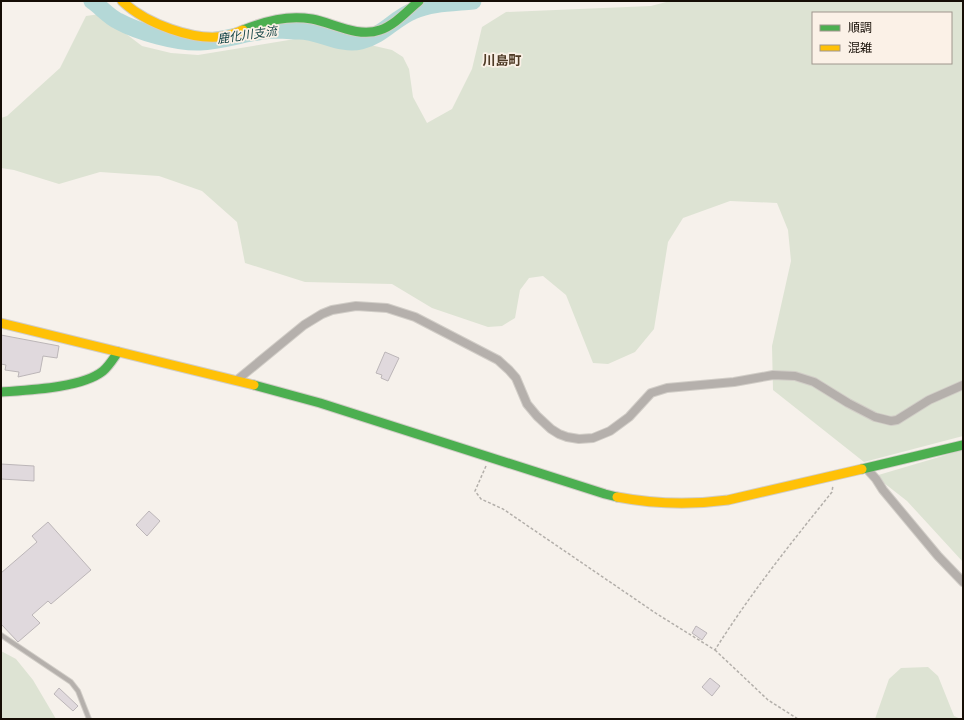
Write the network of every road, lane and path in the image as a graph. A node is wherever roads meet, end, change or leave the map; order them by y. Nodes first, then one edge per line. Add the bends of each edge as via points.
1 (122, 1) edge
2 (419, 1) edge
3 (1, 323) edge
4 (118, 352) junction
5 (237, 380) junction
6 (963, 385) edge
7 (1, 392) edge
8 (963, 445) edge
9 (490, 457) junction
10 (866, 468) junction
11 (836, 474) junction
12 (963, 582) edge
13 (1, 635) edge
14 (715, 650) junction
15 (90, 719) edge
16 (798, 719) edge

1 - 2 street via 143,18 194,36 224,36 279,18 305,18 351,32 376,32
3 - 4 street
4 - 5 street
4 - 7 street via 105,369 93,378
5 - 6 street via 304,325 322,314 350,306 372,306 415,317 498,360 516,378 528,404 537,416 555,432 573,438 587,439 604,435 629,417 650,393 673,387 734,382 773,375 795,376 814,382 875,417 891,421
5 - 9 street via 320,403
8 - 10 street
9 - 11 street via 604,494 667,504 700,504 728,500
9 - 14 path via 475,491 481,499 503,509 657,614
10 - 11 street
10 - 12 street via 938,556
11 - 14 path via 832,492 776,563
13 - 15 lane via 71,682 78,691
14 - 16 path via 768,700

